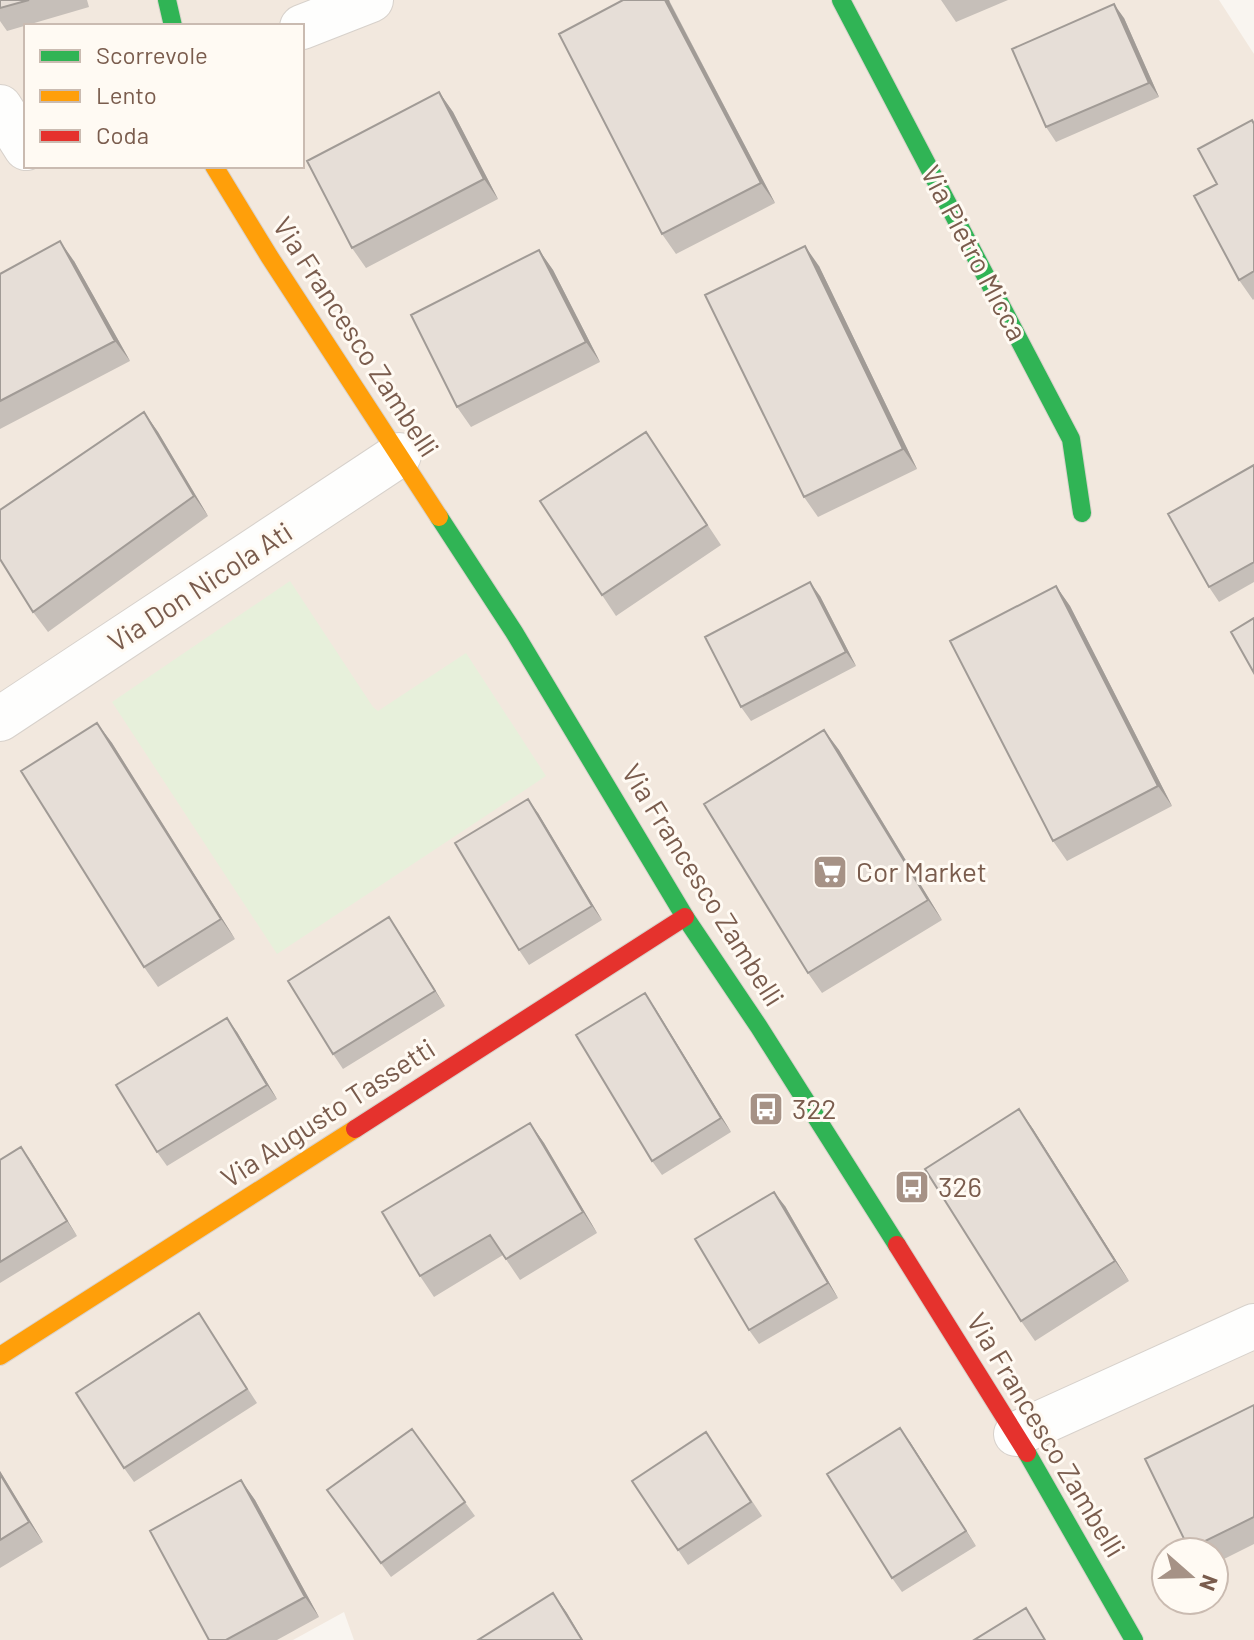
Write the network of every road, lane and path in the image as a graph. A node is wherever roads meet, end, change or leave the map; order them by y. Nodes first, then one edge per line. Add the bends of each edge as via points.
1 (167, 0) edge
2 (371, 0) edge
3 (841, 0) edge
4 (173, 24) edge
5 (304, 26) edge
6 (0, 107) edge
7 (24, 145) edge
8 (24, 161) edge
9 (215, 168) edge
10 (0, 174) edge
11 (399, 455) junction
12 (1082, 513) dead end
13 (0, 719) edge
14 (685, 917) junction
15 (1254, 1326) edge
16 (0, 1356) edge
17 (1016, 1434) junction
18 (1134, 1640) edge

1 - 4 main road
2 - 5 street
3 - 12 main road, Via Pietro Micca via 1071,439
6 - 7 street
8 - 10 street
9 - 11 main road, Via Francesco Zambelli
11 - 13 street, Via Don Nicola Ati
11 - 14 main road, Via Francesco Zambelli via 514,632
14 - 16 main road, Via Augusto Tassetti
14 - 17 main road, Via Francesco Zambelli
15 - 17 street
17 - 18 main road, Via Francesco Zambelli

